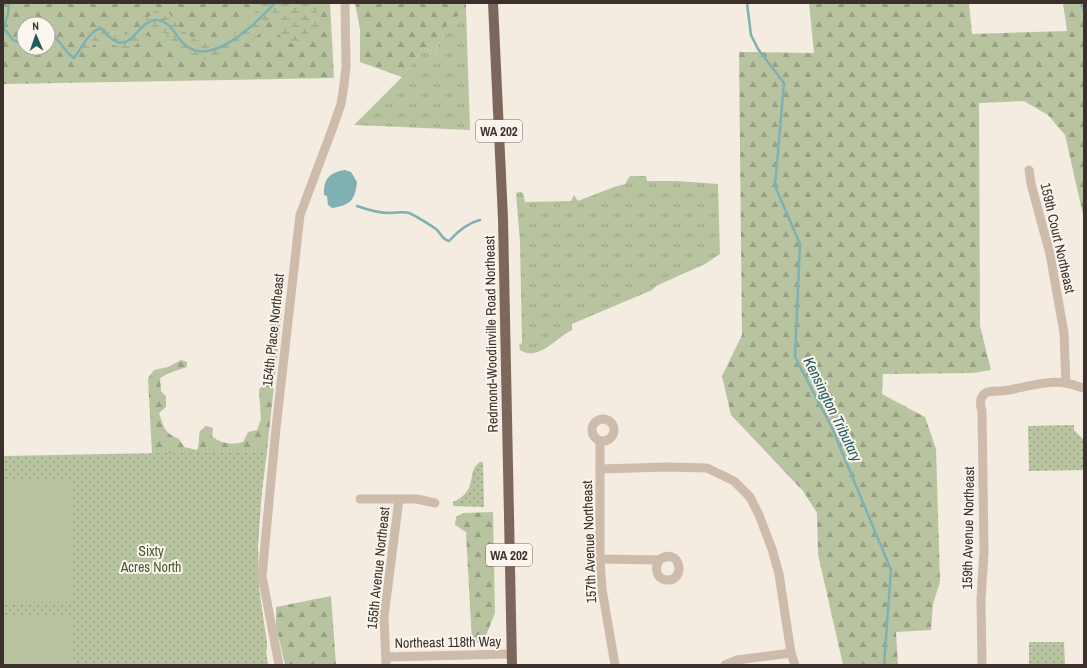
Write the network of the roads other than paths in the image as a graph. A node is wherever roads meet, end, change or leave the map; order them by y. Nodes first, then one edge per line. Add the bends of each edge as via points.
1 (345, 3) edge
2 (493, 3) edge
3 (1029, 170) dead end
4 (1066, 383) junction
5 (1084, 388) edge
6 (600, 441) dead end
7 (600, 469) junction
8 (360, 499) dead end
9 (399, 499) junction
10 (435, 503) dead end
11 (600, 559) junction
12 (659, 560) dead end
13 (791, 653) junction
14 (511, 654) junction
15 (386, 661) edge
16 (279, 665) edge
17 (512, 665) edge
18 (615, 665) edge
19 (725, 665) edge
20 (795, 665) edge
21 (982, 665) edge

1 - 16 street, 154th Place Northeast via 346,66 341,104 300,215 276,428 262,576
2 - 14 main road, Redmond-Woodinville Road Northeast / WA 202 via 503,219
3 - 4 street, 159th Court Northeast via 1050,254 1064,333
4 - 5 street
4 - 21 street, 159th Avenue Northeast via 1040,383 985,393 980,404 984,552 981,600
6 - 7 street, 157th Avenue Northeast
7 - 11 street, 157th Avenue Northeast
7 - 13 street via 707,468 734,481 750,497 772,549 780,574
8 - 9 street
9 - 10 street
9 - 15 street, 155th Avenue Northeast via 384,617
11 - 12 street
11 - 18 street, 157th Avenue Northeast via 602,589
13 - 19 street via 737,660
13 - 20 street
14 - 15 street, Northeast 118th Way
14 - 17 main road, Redmond-Woodinville Road Northeast / WA 202

